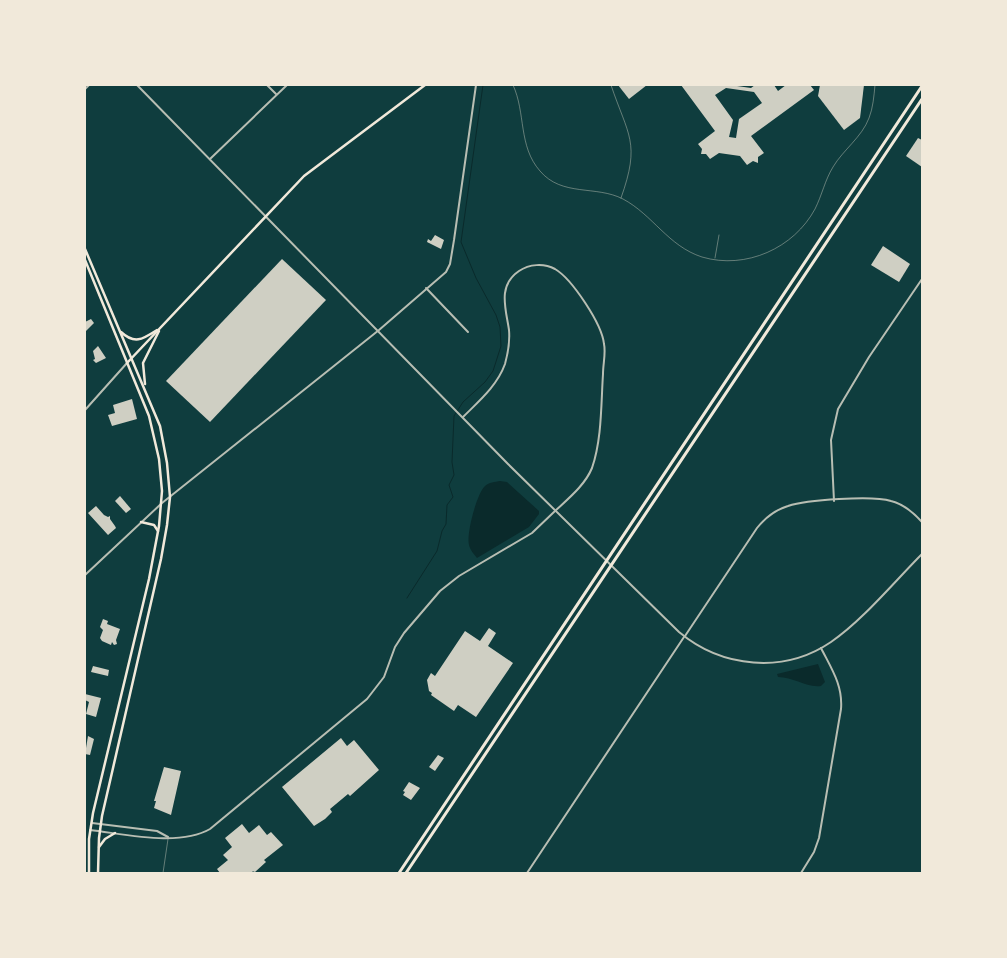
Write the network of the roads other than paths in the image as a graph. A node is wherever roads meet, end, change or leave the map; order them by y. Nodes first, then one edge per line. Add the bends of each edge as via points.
1 (90, 85) edge
2 (137, 85) edge
3 (267, 85) edge
4 (287, 85) edge
5 (425, 85) edge
6 (476, 85) edge
7 (513, 85) edge
8 (610, 85) edge
9 (875, 85) edge
10 (922, 86) edge
11 (85, 89) edge
12 (276, 94) junction
13 (922, 99) edge
14 (210, 159) junction
15 (620, 198) junction
16 (266, 215) junction
17 (719, 235) dead end
18 (85, 249) edge
19 (715, 259) junction
20 (85, 260) edge
21 (922, 279) edge
22 (426, 288) junction
23 (161, 328) junction
24 (378, 330) junction
25 (120, 331) junction
26 (468, 332) dead end
27 (132, 358) junction
28 (127, 363) junction
29 (145, 388) junction
30 (85, 410) edge
31 (463, 417) junction
32 (170, 497) junction
33 (834, 501) junction
34 (162, 503) junction
35 (555, 511) junction
36 (141, 522) junction
37 (922, 522) edge
38 (158, 532) junction
39 (922, 554) edge
40 (85, 575) edge
41 (684, 637) junction
42 (821, 648) junction
43 (91, 823) junction
44 (101, 824) junction
45 (90, 830) junction
46 (100, 831) junction
47 (115, 833) junction
48 (168, 837) junction
49 (98, 848) junction
50 (89, 873) edge
51 (98, 873) edge
52 (164, 873) edge
53 (399, 873) edge
54 (406, 873) edge
55 (527, 873) edge
56 (801, 873) edge

1 - 11 street
2 - 14 street
3 - 12 street
4 - 12 street
5 - 16 main road via 314,167
6 - 22 street via 450,264 446,272
7 - 15 lane via 527,149 543,174 566,187
8 - 15 lane via 632,147 630,171
9 - 19 lane via 868,120 833,166 815,209 800,230 779,247 757,256 737,260
10 - 53 highway
12 - 14 street
13 - 54 highway
14 - 16 street
15 - 19 lane via 637,208 677,245 698,256
16 - 23 main road
16 - 24 street
17 - 19 lane
18 - 25 main road
20 - 28 main road
21 - 33 street via 838,408 831,440
22 - 24 street
22 - 26 street
23 - 25 main road via 137,340
23 - 27 main road
23 - 29 main road via 144,363
24 - 31 street
24 - 32 street
25 - 27 main road
27 - 28 main road
27 - 29 main road
28 - 30 street
28 - 34 main road via 146,407 156,442
29 - 32 main road via 164,444
31 - 35 street
31 - 35 street via 492,387 504,366 509,331 503,301 511,279 533,266 545,266 559,272 597,322 605,349 594,461 585,480
32 - 34 street
32 - 44 main road via 161,559
33 - 37 street via 890,500 905,507
33 - 41 street via 791,505 768,516
34 - 36 street
34 - 38 main road
35 - 41 street
35 - 48 street via 532,533 459,576 440,591 404,633 384,677 359,707 210,829 188,837
36 - 38 main road via 154,525
36 - 40 street
38 - 43 main road
39 - 42 street via 846,630
41 - 42 street via 716,655 752,663 786,661
41 - 55 street
42 - 56 street via 838,682 841,709 819,838
43 - 44 street
43 - 45 main road
44 - 46 main road
44 - 48 street via 157,831
45 - 46 street
45 - 50 main road
46 - 47 street
46 - 49 main road
47 - 48 street
47 - 49 main road
48 - 52 lane
49 - 51 main road

